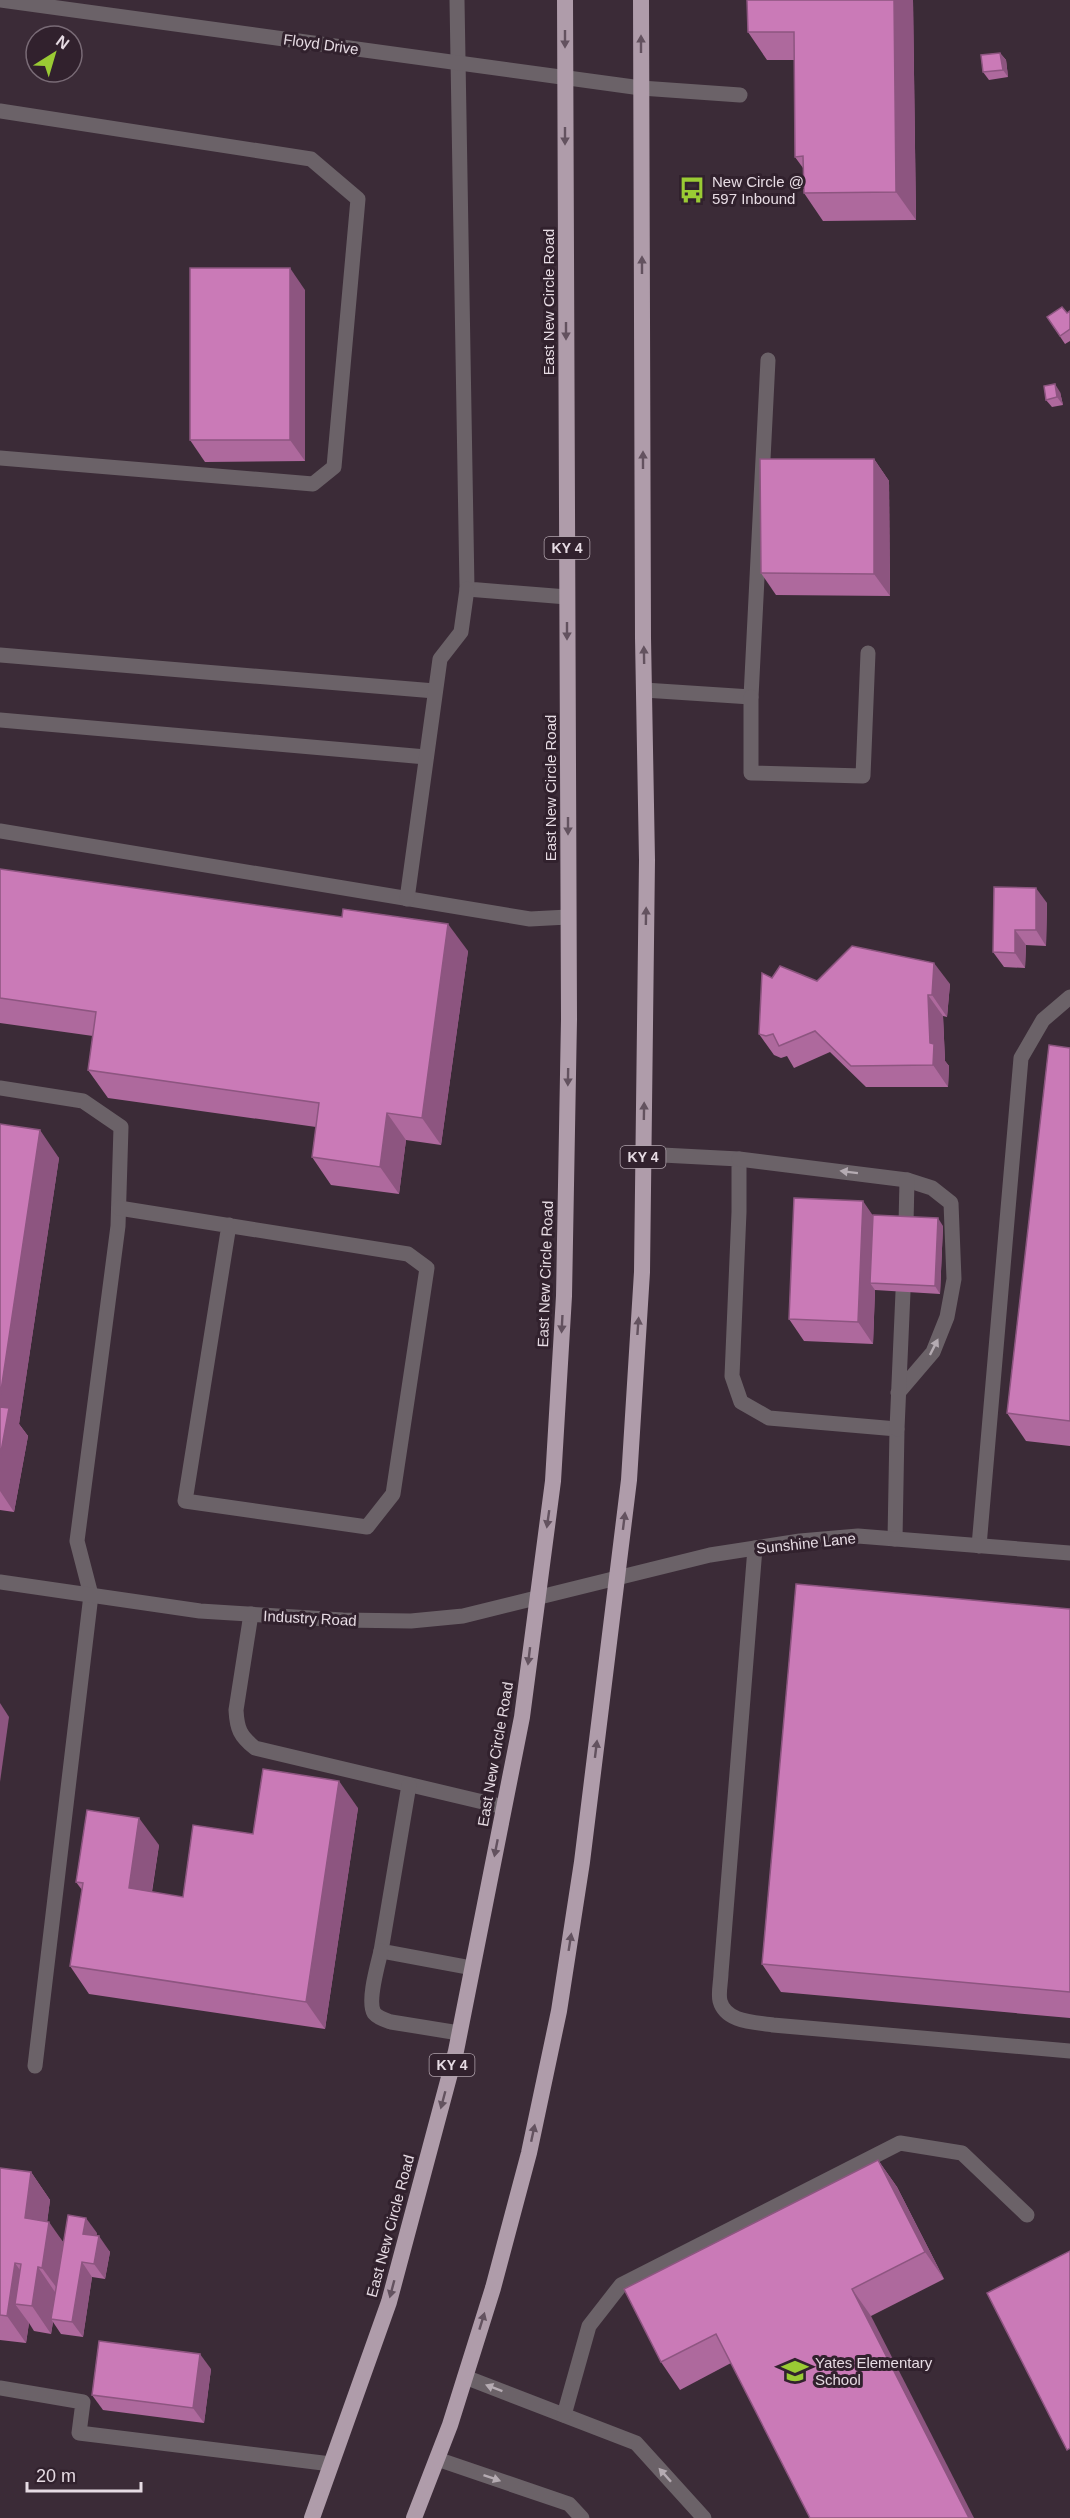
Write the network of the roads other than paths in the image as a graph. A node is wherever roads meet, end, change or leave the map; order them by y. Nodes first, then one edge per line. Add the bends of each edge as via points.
1 (0, 0) edge
2 (457, 0) edge
3 (565, 0) edge
4 (641, 0) edge
5 (456, 63) junction
6 (565, 77) junction
7 (641, 88) junction
8 (740, 95) dead end
9 (0, 111) edge
10 (0, 117) edge
11 (768, 360) dead end
12 (0, 458) edge
13 (467, 589) junction
14 (567, 597) junction
15 (868, 653) dead end
16 (0, 655) edge
17 (644, 690) junction
18 (435, 691) junction
19 (751, 697) junction
20 (0, 720) edge
21 (426, 757) junction
22 (0, 831) edge
23 (407, 898) junction
24 (568, 917) junction
25 (1070, 997) edge
26 (0, 1088) edge
27 (643, 1155) junction
28 (739, 1159) junction
29 (907, 1180) junction
30 (119, 1208) junction
31 (906, 1224) edge
32 (229, 1225) junction
33 (903, 1292) edge
34 (898, 1393) junction
35 (897, 1429) junction
36 (895, 1539) junction
37 (979, 1546) junction
38 (755, 1548) junction
39 (1070, 1553) edge
40 (617, 1579) junction
41 (0, 1582) edge
42 (92, 1595) junction
43 (536, 1598) junction
44 (251, 1614) junction
45 (409, 1785) junction
46 (504, 1807) junction
47 (381, 1951) junction
48 (472, 1968) junction
49 (459, 2033) junction
50 (1070, 2051) edge
51 (35, 2066) dead end
52 (1026, 2215) dead end
53 (465, 2377) junction
54 (0, 2388) edge
55 (564, 2415) junction
56 (437, 2459) junction
57 (332, 2464) junction
58 (312, 2518) edge
59 (414, 2518) edge
60 (582, 2518) edge
61 (704, 2518) edge

1 - 5 street, Floyd Drive
2 - 5 street
3 -> 6 highway, East New Circle Road / KY 4
7 -> 4 highway, KY 4
5 - 6 street, Floyd Drive
5 - 13 street
6 - 7 street, Floyd Drive
6 -> 14 highway, East New Circle Road / KY 4
7 - 8 street, Floyd Drive
17 -> 7 highway, KY 4
9 - 10 street
9 - 12 street via 311,159 358,199 334,467 312,484
11 - 19 street
13 - 14 street
13 - 18 street via 461,632 440,659
14 -> 24 highway, East New Circle Road / KY 4
15 - 19 street via 863,776 751,773
16 - 18 street
17 - 19 street
27 -> 17 highway, KY 4 via 647,860
18 - 21 street
20 - 21 street
21 - 23 street
22 - 23 street
23 - 24 street via 531,919
24 -> 43 highway, East New Circle Road / KY 4 via 564,1296 553,1481
25 - 37 street via 1042,1020 1021,1058
26 - 30 street via 83,1101 121,1127
27 - 28 street
40 -> 27 highway, KY 4 via 642,1272
29 -> 28 street
28 - 35 street via 732,1376 741,1402 769,1418
29 - 31 street
34 -> 29 street via 933,1352 947,1317 954,1279 951,1203 932,1188
30 - 32 street
30 - 42 street via 77,1541
32 - 32 street via 408,1254 427,1268 393,1494 367,1527 185,1501
33 - 34 street
34 - 35 street
35 - 36 street
36 - 37 street, Sunshine Lane
36 - 38 street, Sunshine Lane via 858,1536
37 - 39 street, Sunshine Lane
38 - 40 street, Sunshine Lane via 710,1555
38 - 50 street via 721,1973 720,2001 725,2011 737,2019 773,2025
40 - 43 street, Industry Road
53 -> 40 highway, KY 4 via 529,2153 560,2011
41 - 42 street, Industry Road
42 - 44 street, Industry Road via 200,1611
42 - 51 street
43 - 44 street, Industry Road via 463,1616 411,1621
43 -> 46 highway, East New Circle Road / KY 4 via 522,1717
44 - 45 street via 236,1710 242,1737 255,1748
45 - 46 street
45 - 47 street
46 -> 48 highway, East New Circle Road / KY 4
47 - 48 street
47 - 49 street via 373,1990 374,2012 391,2022
48 - 49 highway, East New Circle Road / KY 4
49 -> 57 highway, East New Circle Road / KY 4 via 389,2302
52 - 55 street via 962,2153 900,2143 621,2285 589,2326
55 -> 53 street
53 - 56 highway, KY 4
54 - 57 street via 83,2402 79,2433
61 -> 55 street via 636,2443
56 - 59 highway, KY 4
56 -> 60 street via 569,2504
57 - 58 highway, East New Circle Road / KY 4

